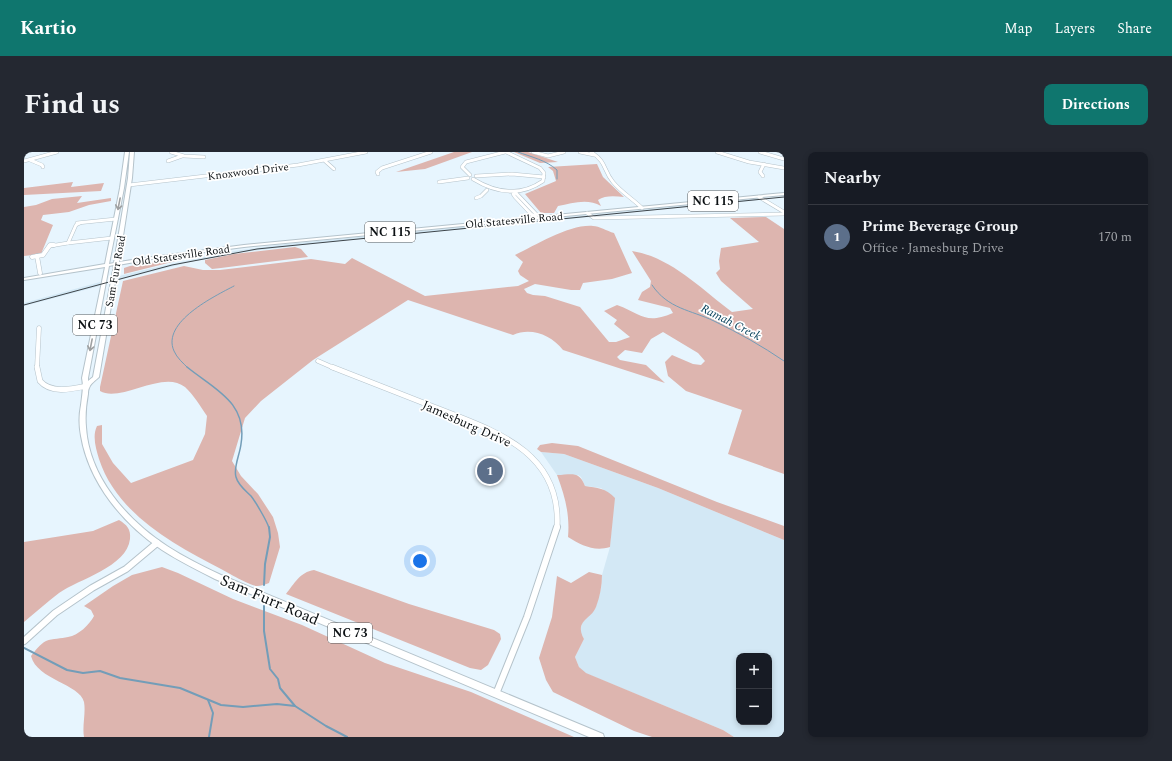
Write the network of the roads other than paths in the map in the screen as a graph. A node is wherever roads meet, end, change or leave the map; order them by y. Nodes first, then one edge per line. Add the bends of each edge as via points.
1 (57, 152) edge
2 (127, 152) edge
3 (132, 152) edge
4 (171, 152) edge
5 (366, 152) edge
6 (432, 152) edge
7 (505, 152) edge
8 (533, 152) edge
9 (564, 152) edge
10 (580, 152) edge
11 (591, 152) edge
12 (717, 152) edge
13 (760, 152) edge
14 (182, 156) junction
15 (204, 157) dead end
16 (600, 158) junction
17 (784, 158) edge
18 (30, 160) junction
19 (24, 161) edge
20 (325, 161) junction
21 (168, 162) dead end
22 (764, 164) junction
23 (43, 167) dead end
24 (784, 168) edge
25 (334, 169) dead end
26 (125, 170) junction
27 (378, 174) dead end
28 (469, 176) junction
29 (763, 176) dead end
30 (474, 177) junction
31 (544, 177) junction
32 (439, 182) dead end
33 (129, 185) junction
34 (488, 189) junction
35 (515, 193) junction
36 (784, 194) edge
37 (477, 197) dead end
38 (759, 197) junction
39 (526, 203) junction
40 (522, 204) junction
41 (642, 208) junction
42 (587, 213) junction
43 (784, 213) edge
44 (536, 217) junction
45 (116, 219) junction
46 (112, 238) junction
47 (68, 243) junction
48 (37, 256) junction
49 (32, 257) dead end
50 (117, 262) junction
51 (107, 263) junction
52 (40, 273) junction
53 (24, 276) edge
54 (24, 279) edge
55 (39, 328) dead end
56 (318, 361) dead end
57 (87, 386) junction
58 (157, 543) junction
59 (24, 641) edge
60 (496, 694) junction
61 (600, 737) edge

1 - 18 street
2 - 26 main road, Sam Furr Road / NC 73
3 - 33 main road, Sam Furr Road / NC 73
4 - 14 street
5 - 20 street, Knoxwood Drive
6 - 27 street via 382,168 378,170
7 - 28 street via 466,162 462,166
7 - 31 street via 540,168
8 - 9 street via 548,156 557,156
10 - 16 street
11 - 16 street
12 - 22 street
13 - 17 street
14 - 15 street
14 - 21 street
16 - 41 street via 613,183
18 - 19 street
18 - 23 street
20 - 25 street
20 - 33 street, Knoxwood Drive
22 - 24 street
22 - 29 street via 760,172
26 - 33 main road via 126,184
26 -> 45 main road, Sam Furr Road / NC 73
28 - 30 street
28 - 32 street
30 - 31 street via 512,174
30 - 34 street
31 - 35 street via 543,181 532,189
33 - 50 main road, Sam Furr Road / NC 73
34 - 35 street
34 - 37 street
35 - 39 street
35 - 40 street
36 - 38 main road, Old Statesville Road / NC 115
38 - 41 main road, Old Statesville Road / NC 115
38 - 43 street
39 - 40 street
39 - 44 street
40 - 44 street
41 - 42 main road, Old Statesville Road / NC 115
42 - 43 street via 594,218
42 - 44 main road, Old Statesville Road / NC 115
44 - 50 main road, Old Statesville Road / NC 115 via 244,246
45 - 46 main road, Sam Furr Road / NC 73
45 - 47 street via 77,223
46 - 47 street
46 - 51 main road, Sam Furr Road / NC 73
47 - 48 street via 50,245 44,254
48 - 49 street
48 - 52 street
50 - 51 main road, Old Statesville Road / NC 115
50 - 57 main road, Sam Furr Road / NC 73 via 96,377
51 - 52 main road, Old Statesville Road / NC 115
51 - 54 main road, Old Statesville Road / NC 115
51 -> 57 main road, Sam Furr Road / NC 73 via 85,378
52 - 53 main road, Old Statesville Road / NC 115
55 - 57 street via 37,354 38,378 41,383 60,389
56 - 60 street, Jamesburg Drive via 496,433 526,450 548,477 558,505 558,529
57 - 58 main road, Sam Furr Road / NC 73 via 82,427 91,463 104,488 118,506
58 - 59 street via 126,569 55,613
58 - 60 main road, Sam Furr Road / NC 73 via 225,580
60 - 61 main road, Sam Furr Road / NC 73

